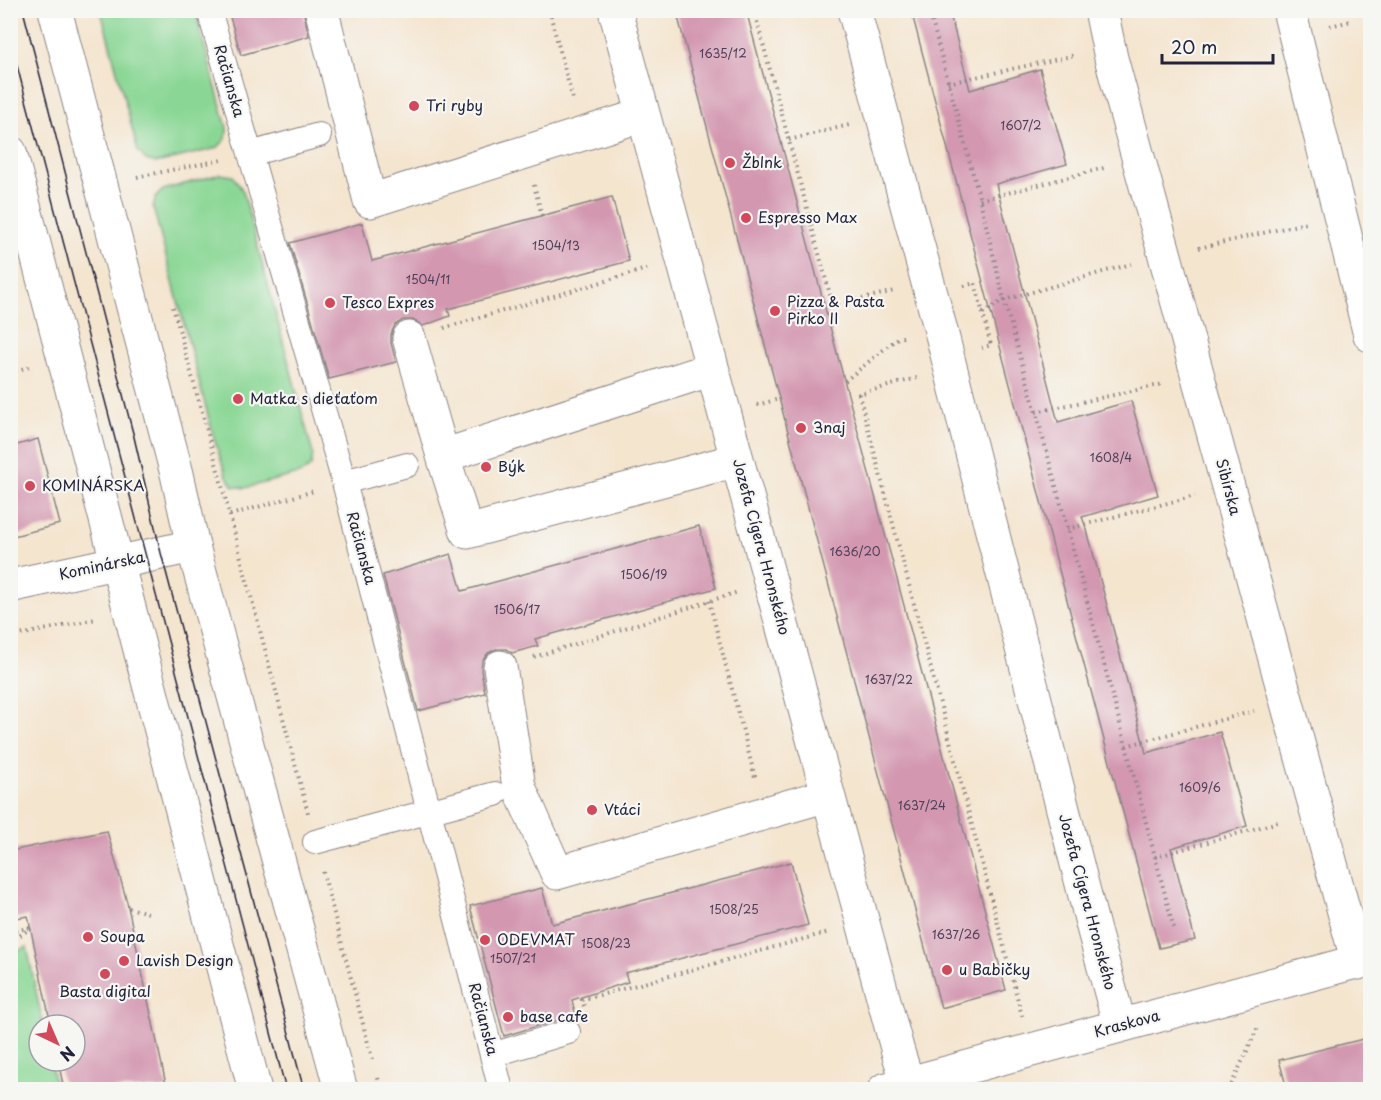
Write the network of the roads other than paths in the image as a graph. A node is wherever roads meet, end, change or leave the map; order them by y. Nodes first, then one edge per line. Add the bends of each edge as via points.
1 (55, 10) edge
2 (209, 10) edge
3 (615, 10) edge
4 (854, 10) edge
5 (1101, 10) edge
6 (1289, 10) edge
7 (322, 12) edge
8 (643, 115) junction
9 (319, 135) dead end
10 (10, 152) edge
11 (250, 154) junction
12 (1371, 335) edge
13 (409, 338) road end
14 (712, 369) junction
15 (443, 456) junction
16 (737, 460) junction
17 (407, 465) dead end
18 (344, 482) junction
19 (193, 546) junction
20 (118, 562) junction
21 (10, 586) edge
22 (500, 667) road end
23 (495, 794) dead end
24 (828, 795) junction
25 (429, 811) junction
26 (315, 842) road end
27 (1364, 960) edge
28 (1120, 1026) junction
29 (568, 1032) dead end
30 (492, 1055) junction
31 (896, 1087) edge
32 (255, 1089) edge
33 (341, 1089) edge
34 (501, 1089) edge

1 - 19 street
2 - 11 street, Račianska
3 - 8 street, Jozefa Cígera Hronského
4 - 28 street, Jozefa Cígera Hronského
5 - 27 street, Sibírska
6 - 12 street
7 - 8 street via 370,201
8 - 14 street, Jozefa Cígera Hronského
9 - 11 street
10 - 20 street
11 - 18 street, Račianska
13 - 15 street
14 - 15 street
14 - 16 street, Jozefa Cígera Hronského
15 - 16 street via 467,532
16 - 24 street, Jozefa Cígera Hronského
17 - 18 street
18 - 25 street, Račianska
19 - 20 street, Kominárska
19 - 33 street
20 - 21 street, Kominárska
20 - 32 street
22 - 24 street via 519,787 557,873
23 - 25 street
24 - 31 street, Jozefa Cígera Hronského via 898,1052
25 - 26 street
25 - 30 street, Račianska
27 - 28 street, Kraskova
28 - 31 street, Kraskova
29 - 30 street
30 - 34 street, Račianska

